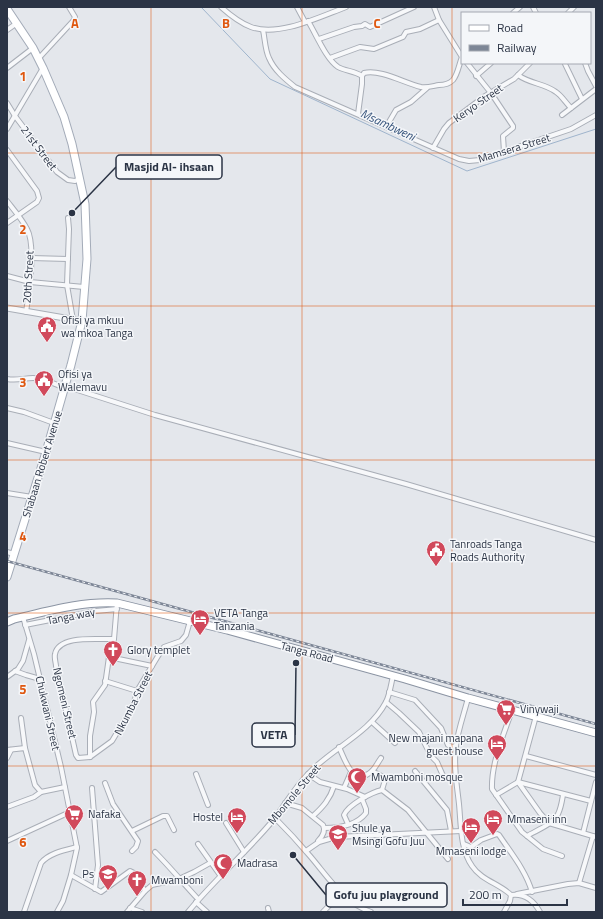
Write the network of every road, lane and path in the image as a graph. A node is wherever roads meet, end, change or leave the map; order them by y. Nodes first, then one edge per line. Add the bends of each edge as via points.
1 (69, 7) edge
2 (220, 7) edge
3 (297, 7) edge
4 (346, 7) edge
5 (414, 7) edge
6 (434, 7) edge
7 (567, 7) edge
8 (574, 7) edge
9 (7, 9) edge
10 (569, 12) edge
11 (439, 20) junction
12 (307, 21) junction
13 (17, 23) junction
14 (7, 30) edge
15 (263, 30) junction
16 (319, 39) junction
17 (33, 48) junction
18 (461, 55) edge
19 (38, 58) junction
20 (330, 58) junction
21 (461, 60) edge
22 (467, 64) edge
23 (490, 64) edge
24 (529, 64) edge
25 (565, 64) edge
26 (585, 64) edge
27 (7, 68) edge
28 (43, 68) junction
29 (518, 75) junction
30 (362, 76) junction
31 (476, 76) junction
32 (596, 86) edge
33 (427, 88) junction
34 (596, 89) edge
35 (490, 93) junction
36 (582, 99) junction
37 (7, 103) edge
38 (571, 108) junction
39 (358, 114) junction
40 (562, 115) dead end
41 (596, 115) edge
42 (15, 116) junction
43 (386, 127) junction
44 (7, 129) edge
45 (433, 148) junction
46 (7, 150) edge
47 (504, 152) junction
48 (80, 178) junction
49 (7, 201) edge
50 (18, 216) junction
51 (68, 218) dead end
52 (7, 223) edge
53 (31, 258) junction
54 (68, 259) junction
55 (7, 276) edge
56 (30, 282) junction
57 (67, 285) junction
58 (84, 287) junction
59 (7, 308) edge
60 (26, 312) junction
61 (74, 320) junction
62 (82, 321) junction
63 (7, 379) edge
64 (65, 387) junction
65 (7, 408) edge
66 (54, 423) junction
67 (7, 443) edge
68 (46, 452) junction
69 (7, 492) edge
70 (32, 496) junction
71 (596, 540) edge
72 (10, 553) edge
73 (8, 569) edge
74 (7, 577) edge
75 (117, 606) junction
76 (23, 617) junction
77 (9, 620) edge
78 (190, 621) junction
79 (25, 625) junction
80 (114, 639) junction
81 (30, 640) junction
82 (109, 657) junction
83 (152, 666) junction
84 (15, 671) junction
85 (393, 676) junction
86 (7, 677) edge
87 (40, 679) junction
88 (105, 681) junction
89 (137, 691) junction
90 (389, 692) junction
91 (468, 698) junction
92 (386, 702) junction
93 (512, 710) junction
94 (536, 716) junction
95 (21, 718) dead end
96 (372, 722) junction
97 (596, 733) edge
98 (395, 743) dead end
99 (456, 746) junction
100 (339, 747) junction
101 (25, 748) junction
102 (9, 750) edge
103 (526, 756) junction
104 (90, 757) junction
105 (7, 758) edge
106 (381, 758) dead end
107 (372, 771) junction
108 (415, 771) dead end
109 (351, 772) junction
110 (196, 774) dead end
111 (308, 774) junction
112 (596, 775) edge
113 (456, 778) junction
114 (518, 782) junction
115 (596, 782) edge
116 (105, 783) dead end
117 (65, 786) junction
118 (334, 786) junction
119 (92, 788) dead end
120 (344, 788) junction
121 (382, 790) junction
122 (41, 792) junction
123 (496, 795) junction
124 (563, 795) junction
125 (364, 798) junction
126 (591, 801) junction
127 (285, 803) junction
128 (208, 805) dead end
129 (7, 807) edge
130 (70, 812) junction
131 (313, 816) junction
132 (274, 818) junction
133 (226, 823) dead end
134 (549, 823) junction
135 (348, 824) junction
136 (324, 828) junction
137 (174, 830) dead end
138 (451, 831) junction
139 (461, 831) junction
140 (132, 832) junction
141 (427, 832) junction
142 (583, 833) junction
143 (526, 836) junction
144 (594, 837) edge
145 (7, 840) edge
146 (316, 843) junction
147 (198, 844) dead end
148 (464, 844) junction
149 (77, 847) junction
150 (132, 851) dead end
151 (306, 851) junction
152 (154, 852) dead end
153 (244, 852) junction
154 (562, 856) dead end
155 (448, 859) dead end
156 (210, 863) junction
157 (71, 875) junction
158 (220, 875) junction
159 (179, 879) junction
160 (579, 884) junction
161 (596, 888) edge
162 (95, 889) junction
163 (145, 891) junction
164 (532, 892) junction
165 (341, 893) junction
166 (517, 894) junction
167 (511, 895) junction
168 (197, 901) junction
169 (129, 910) edge
170 (24, 912) edge
171 (57, 912) edge
172 (142, 912) edge
173 (188, 912) edge
174 (207, 912) edge
175 (323, 912) edge
176 (371, 912) edge
177 (504, 912) edge
178 (540, 912) edge

1 - 19 street via 75,17 74,20
2 - 15 street via 243,23
3 - 12 street
4 - 12 street
5 - 16 street via 370,27 364,24
6 - 11 street
7 - 10 street
8 - 10 street
9 - 13 main road, Shabaan Robert Avenue
11 - 18 street
11 - 20 street via 406,32 403,37 374,49 360,47
12 - 15 street via 291,27
12 - 16 street
13 - 14 street
13 - 17 main road, Shabaan Robert Avenue
15 - 39 street, Mamsera Street via 268,57 284,78 295,87
16 - 20 street
17 - 19 main road, Shabaan Robert Avenue
17 - 27 street
19 - 28 main road, Shabaan Robert Avenue
20 - 30 street via 338,67
21 - 33 street via 452,81
22 - 31 street
23 - 31 street
24 - 29 street, Keryo Street
25 - 36 street
26 - 32 street
28 - 42 street
28 - 48 main road, Shabaan Robert Avenue via 64,117
29 - 35 street, Keryo Street
29 - 38 street via 557,92
30 - 33 street via 364,73 373,72
30 - 39 street
31 - 35 street
33 - 43 street via 411,102 396,110
34 - 36 street
35 - 45 street, Keryo Street via 449,124
35 - 47 street via 513,126 504,136
36 - 38 street
37 - 42 street, 21st Street
38 - 40 street
39 - 43 street, Mamsera Street
41 - 47 street, Mamsera Street via 571,129
42 - 44 street
42 - 48 street, 21st Street via 57,172 68,180 75,181
43 - 45 street, Mamsera Street
45 - 47 street, Mamsera Street via 469,161
46 - 50 street via 39,198
48 - 58 main road, Shabaan Robert Avenue via 85,204 87,259
49 - 50 street, 20th Street
50 - 52 street
50 - 53 street, 20th Street via 28,230
51 - 54 street
53 - 54 street
53 - 56 street, 20th Street
54 - 57 street
55 - 56 street
56 - 57 street
56 - 60 street, 20th Street
57 - 58 street
57 - 61 street
58 - 62 main road, Shabaan Robert Avenue
59 - 60 street
60 - 61 street
61 - 62 street
62 - 64 main road, Shabaan Robert Avenue
63 - 64 street via 17,381 38,378
64 - 66 main road, Shabaan Robert Avenue
64 - 71 street
65 - 66 street
66 - 68 main road, Shabaan Robert Avenue
67 - 68 street
68 - 70 main road, Shabaan Robert Avenue
69 - 70 street
70 - 72 main road, Shabaan Robert Avenue
72 - 73 main road, Shabaan Robert Avenue
73 - 74 main road, Shabaan Robert Avenue
75 - 76 main road, Tanga Road via 100,602
75 - 78 main road, Tanga Road
75 - 79 street, Tanga way
75 - 80 street
76 - 77 main road, Tanga Road
76 - 79 street, Chukwani Street
78 - 83 street, Nkumba Street via 186,635 181,641 164,647
78 - 85 main road, Tanga Road
79 - 81 street, Chukwani Street
80 - 82 street
80 - 104 street, Ngomeni Street via 91,638 64,642 55,654 76,755 78,758
81 - 84 street via 23,661
81 - 87 street, Chukwani Street
82 - 83 street
82 - 88 street
83 - 89 street, Nkumba Street
84 - 86 street
84 - 87 street
85 - 90 street, Mbomole Street
85 - 91 main road, Tanga Road
87 - 117 street, Chukwani Street
88 - 89 street
88 - 104 street via 93,702
89 - 104 street, Nkumba Street via 130,711 112,741
90 - 92 street, Mbomole Street
90 - 99 street via 415,700 441,728 448,745
91 - 93 main road, Tanga Road
91 - 99 street
92 - 96 street, Mbomole Street
92 - 113 street via 419,732 444,778
93 - 94 main road, Tanga Road
93 - 123 street via 492,780 492,789
94 - 97 main road, Tanga Road
94 - 103 street
95 - 101 street
96 - 98 street
96 - 100 street, Mbomole Street
99 - 113 street
100 - 109 street
100 - 111 street, Mbomole Street
101 - 102 street
101 - 122 street via 35,785
102 - 105 street
103 - 112 street
103 - 114 street
106 - 107 street
107 - 109 street via 359,776
107 - 121 street via 385,780
108 - 138 street via 447,810
109 - 120 street
110 - 128 street
111 - 118 street via 320,782
111 - 127 street, Mbomole Street
113 - 139 street
114 - 123 street
114 - 124 street
114 - 134 street
115 - 126 street
116 - 140 street via 113,804
117 - 122 street
117 - 130 street, Chukwani Street
118 - 120 street
118 - 131 street via 331,797
119 - 162 street via 98,865
120 - 125 street
121 - 125 street
121 - 141 street via 408,810
122 - 129 street
123 - 143 street
124 - 126 street
124 - 134 street via 559,812
125 - 135 street via 366,813
125 - 135 street via 344,813
126 - 142 street
127 - 131 street via 302,808
127 - 132 street, Mbomole Street
130 - 145 street
130 - 149 street
131 - 136 street
132 - 151 street
132 - 153 street, Mbomole Street
133 - 153 street
134 - 142 street
134 - 143 street
135 - 136 street via 338,828
136 - 146 street
137 - 140 street via 167,816 164,816
138 - 139 street
138 - 141 street
139 - 148 street
140 - 150 street via 138,844
141 - 146 street via 336,837
141 - 155 street
142 - 144 street
143 - 154 street via 543,850
144 - 160 street
146 - 151 street
147 - 156 street
148 - 164 street via 471,847 481,840 499,835 530,883
148 - 167 street via 472,867
149 - 157 street
149 - 170 street via 58,852 41,863
151 - 165 street
152 - 159 street
153 - 158 street, Mbomole Street
156 - 158 street
156 - 159 street
157 - 162 street
157 - 171 street
158 - 168 street, Mbomole Street
159 - 163 street via 152,885
159 - 168 street
160 - 161 street
160 - 164 street
162 - 163 street via 101,892 130,871
163 - 169 street
164 - 166 street
165 - 175 street
165 - 176 street via 353,904
166 - 167 street
166 - 178 street via 533,901
167 - 177 street
168 - 173 street, Mbomole Street
168 - 174 street
169 - 172 street

